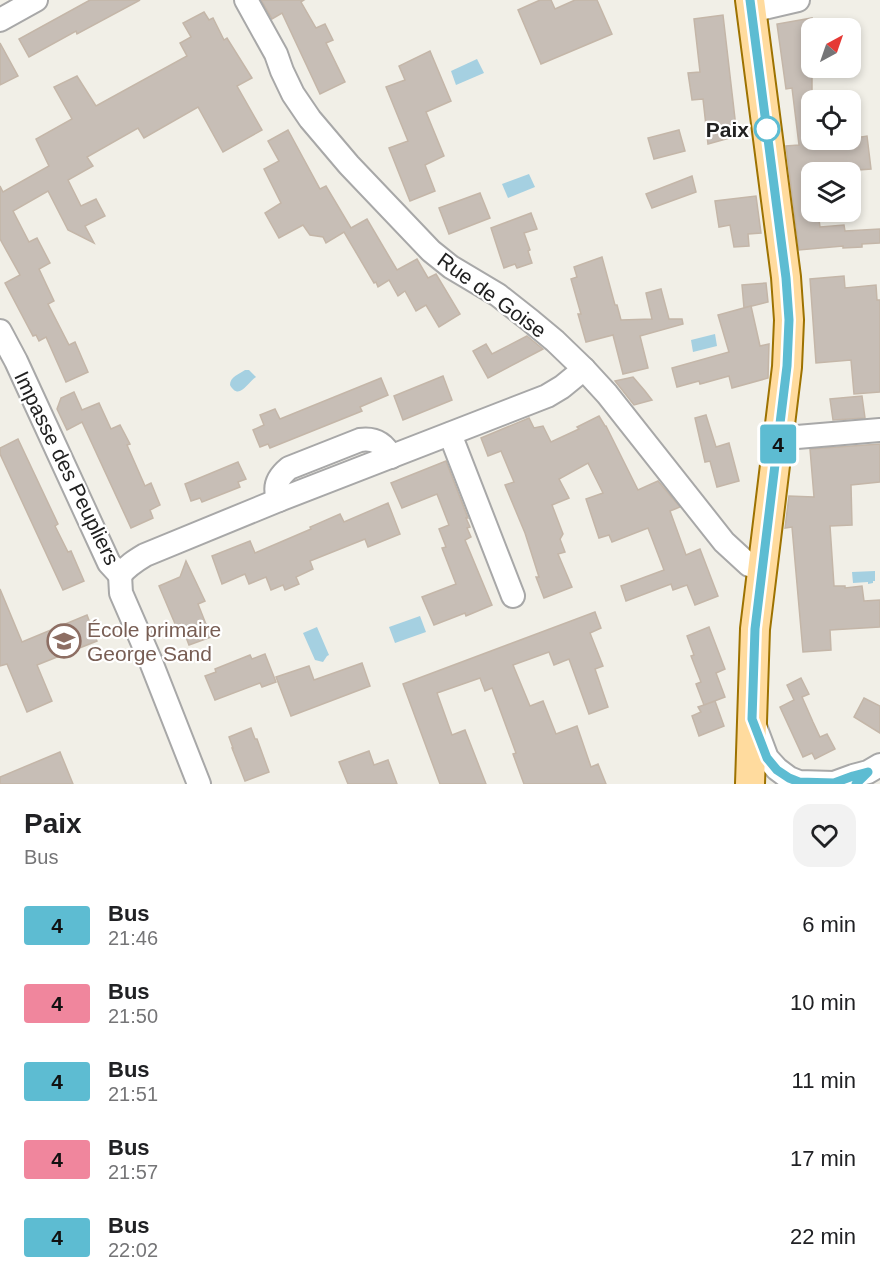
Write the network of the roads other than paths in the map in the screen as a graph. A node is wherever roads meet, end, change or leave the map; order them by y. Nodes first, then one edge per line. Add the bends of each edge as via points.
1 (36, 0) edge
2 (246, 0) edge
3 (798, 0) edge
4 (751, 5) edge
5 (0, 20) edge
6 (0, 331) edge
7 (584, 369) junction
8 (880, 430) edge
9 (450, 434) junction
10 (779, 437) junction
11 (763, 569) junction
12 (120, 575) junction
13 (513, 596) dead end
14 (752, 719) junction
15 (868, 774) edge
16 (198, 784) edge
17 (750, 784) edge
18 (832, 784) edge

1 - 5 street
2 - 7 street, Rue de Goise via 293,94 349,165 431,251 515,308
3 - 4 street
4 - 10 main road via 789,320
6 - 12 street, Impasse des Peupliers via 109,563
7 - 9 street, Impasse des Peupliers via 547,396
7 - 11 street, Rue de Goise via 724,542 749,565
8 - 10 street
9 - 12 street, Impasse des Peupliers via 145,555
9 - 13 street
10 - 11 main road
11 - 14 main road via 755,629
12 - 16 street via 121,592
14 - 17 main road
14 - 18 street via 767,758 777,770 799,782
15 - 18 street

